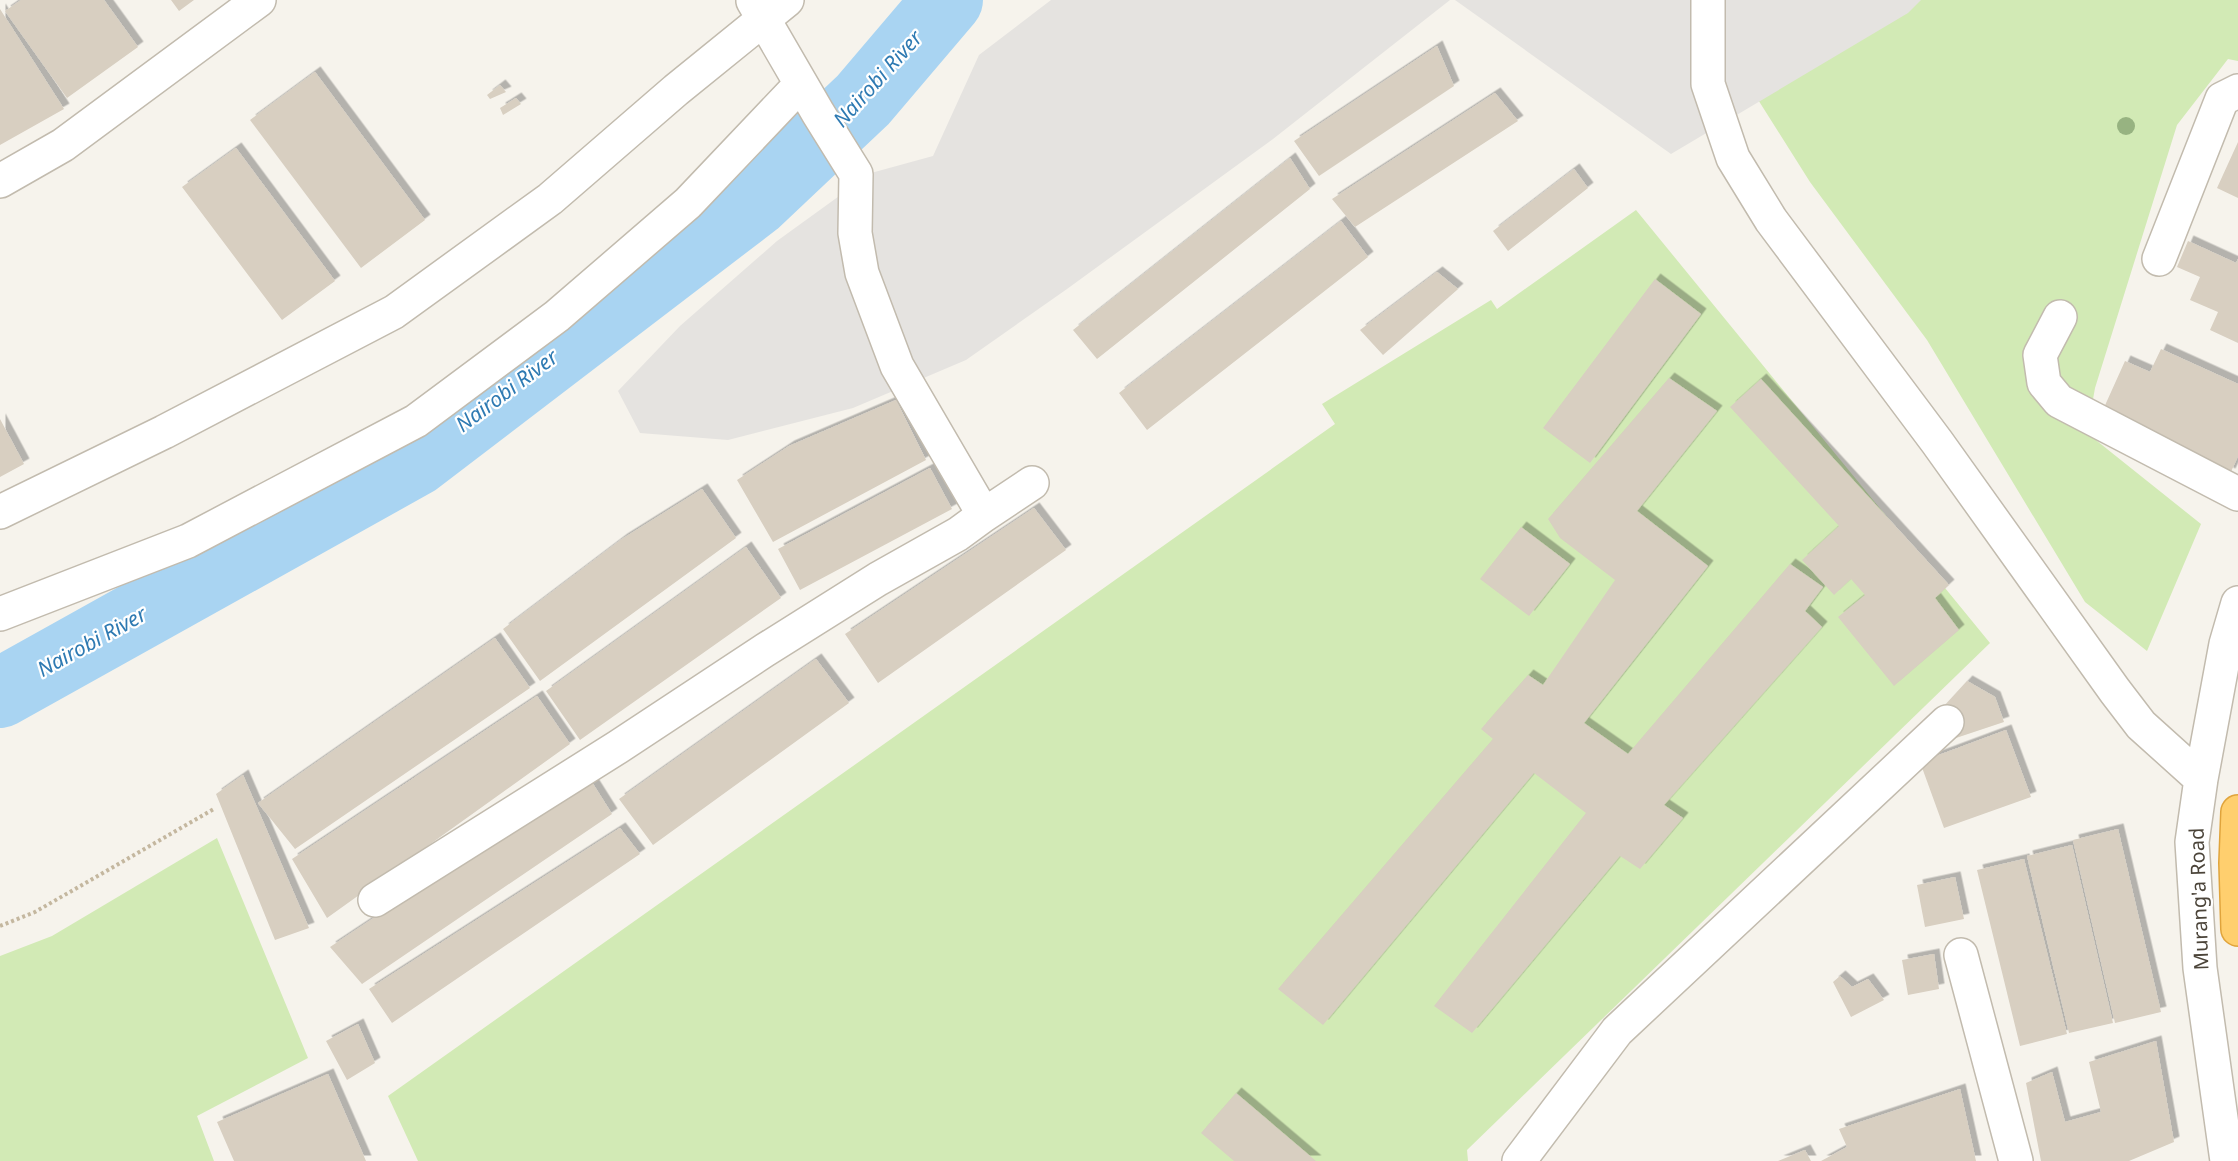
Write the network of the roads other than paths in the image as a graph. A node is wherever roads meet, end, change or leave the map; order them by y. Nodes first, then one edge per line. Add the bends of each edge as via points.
1 (260, 0) edge
2 (1708, 0) edge
3 (768, 6) edge
4 (801, 84) junction
5 (2238, 91) edge
6 (0, 182) edge
7 (2159, 259) dead end
8 (2060, 317) dead end
9 (1032, 483) dead end
10 (2238, 494) edge
11 (0, 512) edge
12 (984, 515) junction
13 (2238, 603) edge
14 (0, 614) edge
15 (1947, 722) dead end
16 (2201, 779) junction
17 (2238, 812) edge
18 (375, 900) dead end
19 (2238, 929) edge
20 (1960, 955) dead end
21 (1519, 1161) edge
22 (2016, 1161) edge
23 (2227, 1161) edge

1 - 6 street via 63,145
2 - 16 street via 1708,84 1734,158 1771,220 2141,725
3 - 4 street
3 - 11 street via 550,199 394,312
4 - 12 street via 856,174 855,233 862,273 897,366
4 - 14 street via 679,210 557,316 416,421 188,540
5 - 7 street via 2222,99
8 - 10 street via 2040,355 2043,383 2059,401
9 - 12 street
12 - 18 street
13 - 16 street, Murang'a Road via 2226,644
15 - 21 street via 1617,1030
16 - 23 street, Murang'a Road via 2192,842 2200,968
17 - 19 highway, Murang'a Road
20 - 22 street

